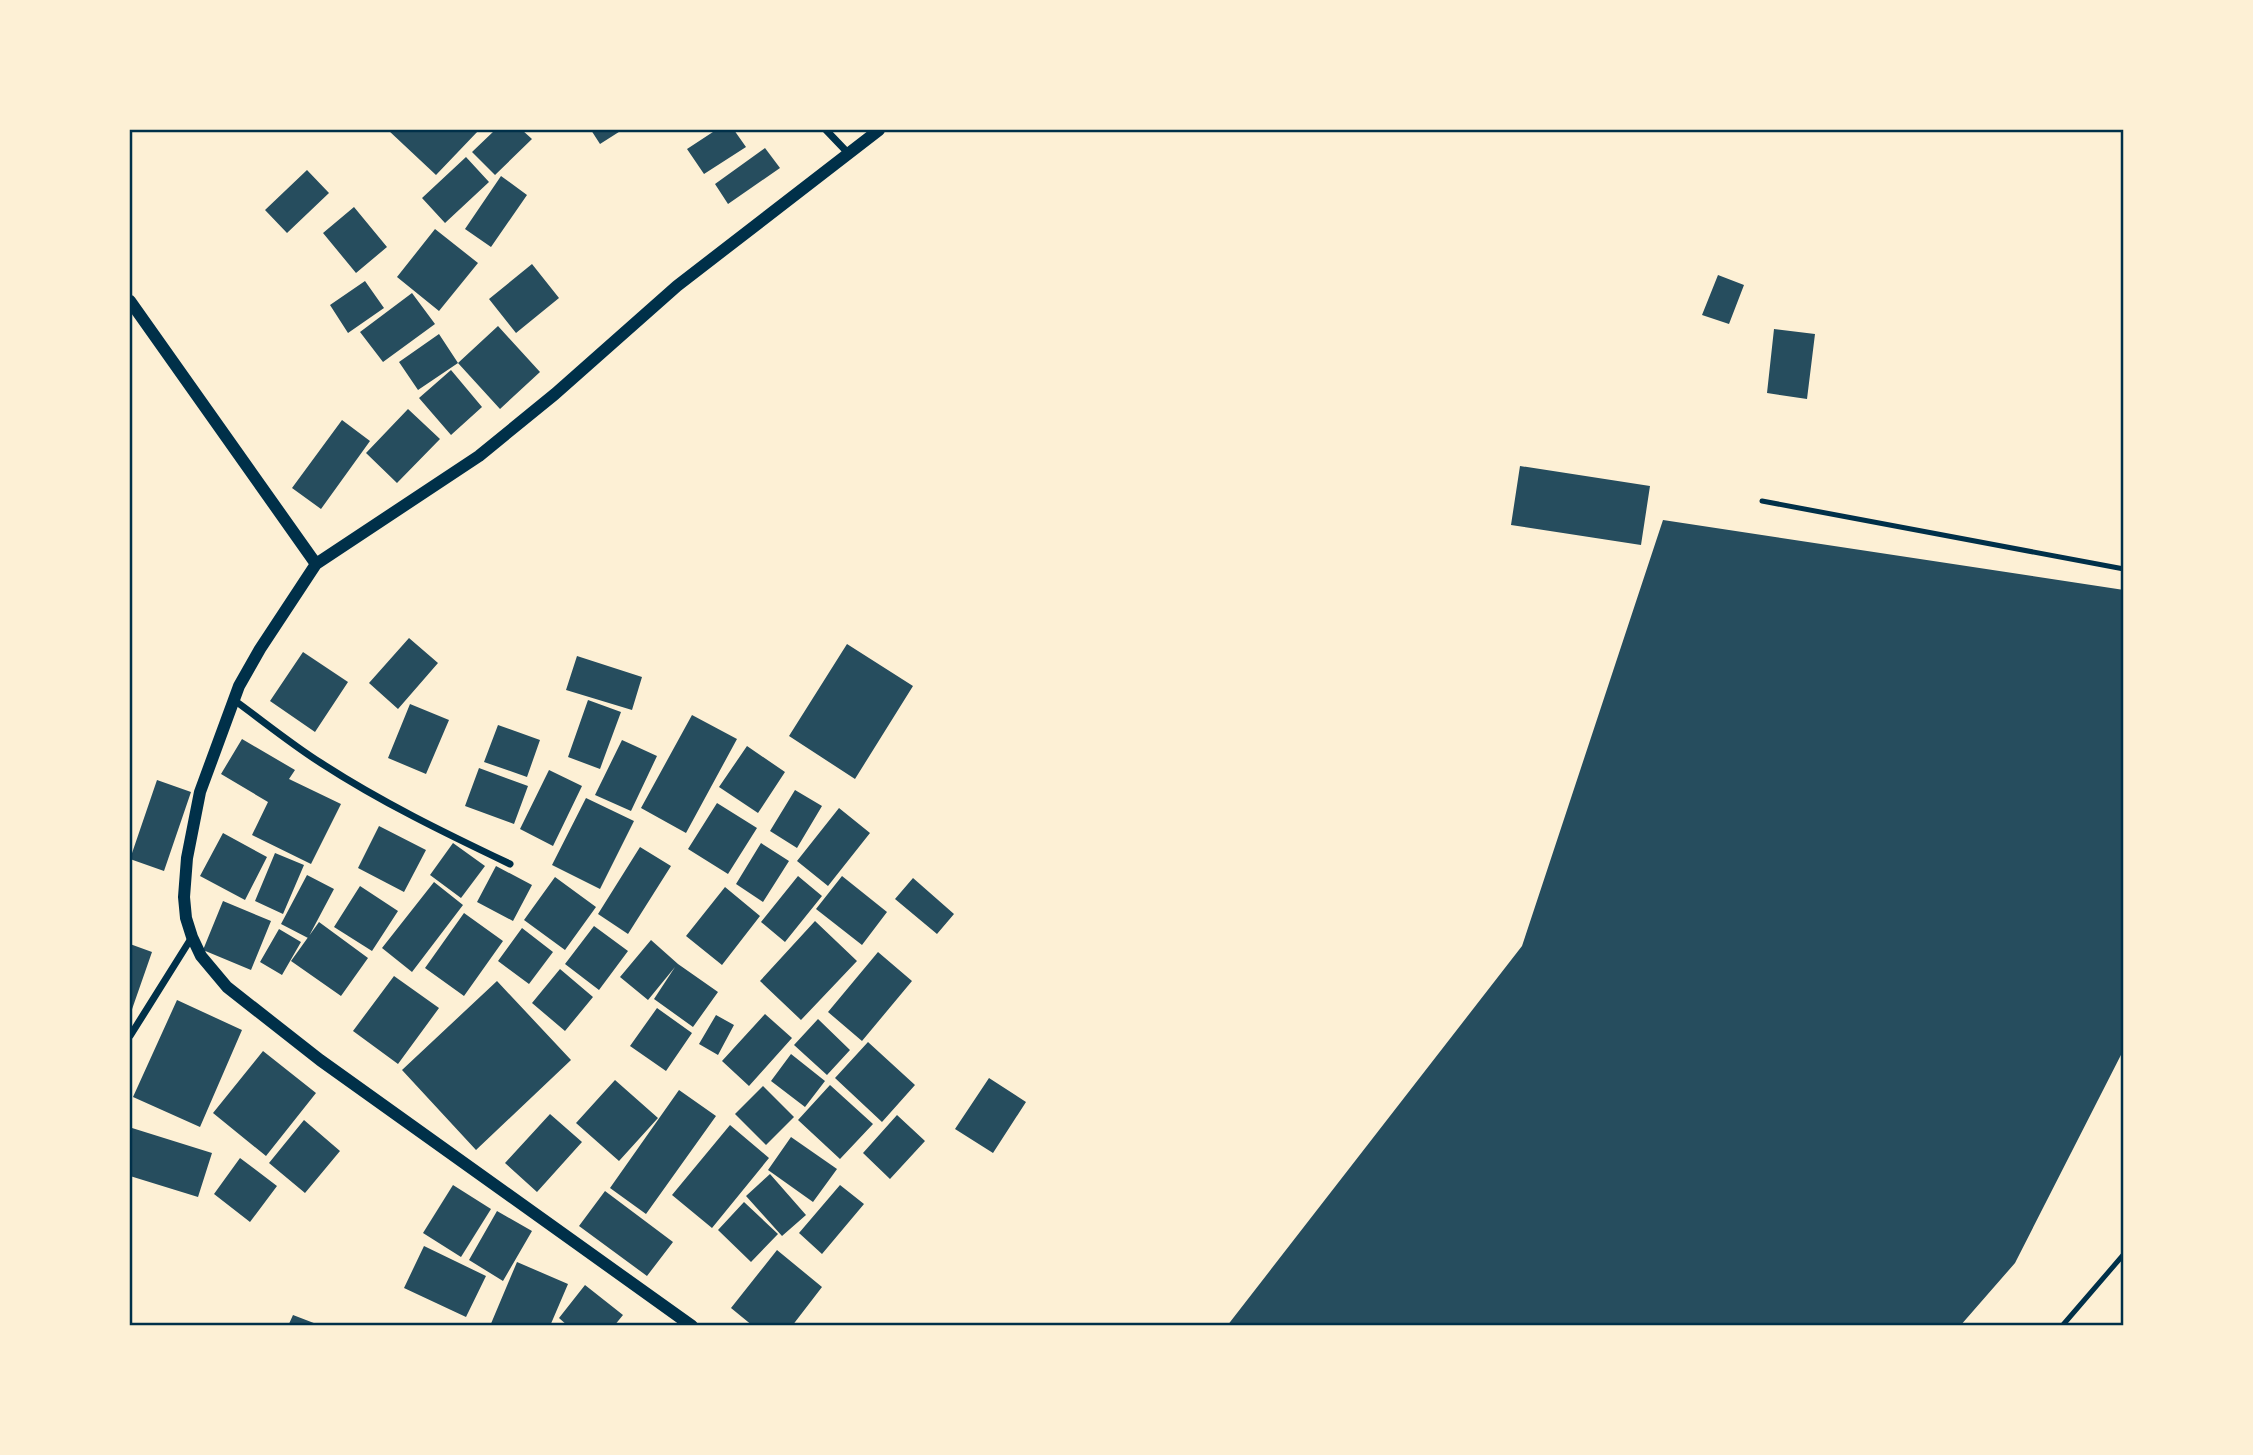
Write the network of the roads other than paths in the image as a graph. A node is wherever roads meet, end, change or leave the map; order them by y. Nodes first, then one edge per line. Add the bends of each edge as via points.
1 (826, 130) edge
2 (879, 130) edge
3 (848, 153) junction
4 (130, 300) edge
5 (1762, 501) dead end
6 (316, 564) junction
7 (2123, 569) edge
8 (234, 700) junction
9 (510, 864) dead end
10 (192, 937) junction
11 (130, 1036) edge
12 (2123, 1254) edge
13 (692, 1325) edge
14 (2062, 1325) edge

1 - 3 street
2 - 3 street
3 - 6 street via 677,286 479,456
4 - 6 street
5 - 7 lane
6 - 8 street via 260,649
8 - 9 street via 319,762 430,826
8 - 10 street via 200,792 187,858 184,897
10 - 11 street
10 - 13 street via 201,956 227,987 320,1060
12 - 14 lane

